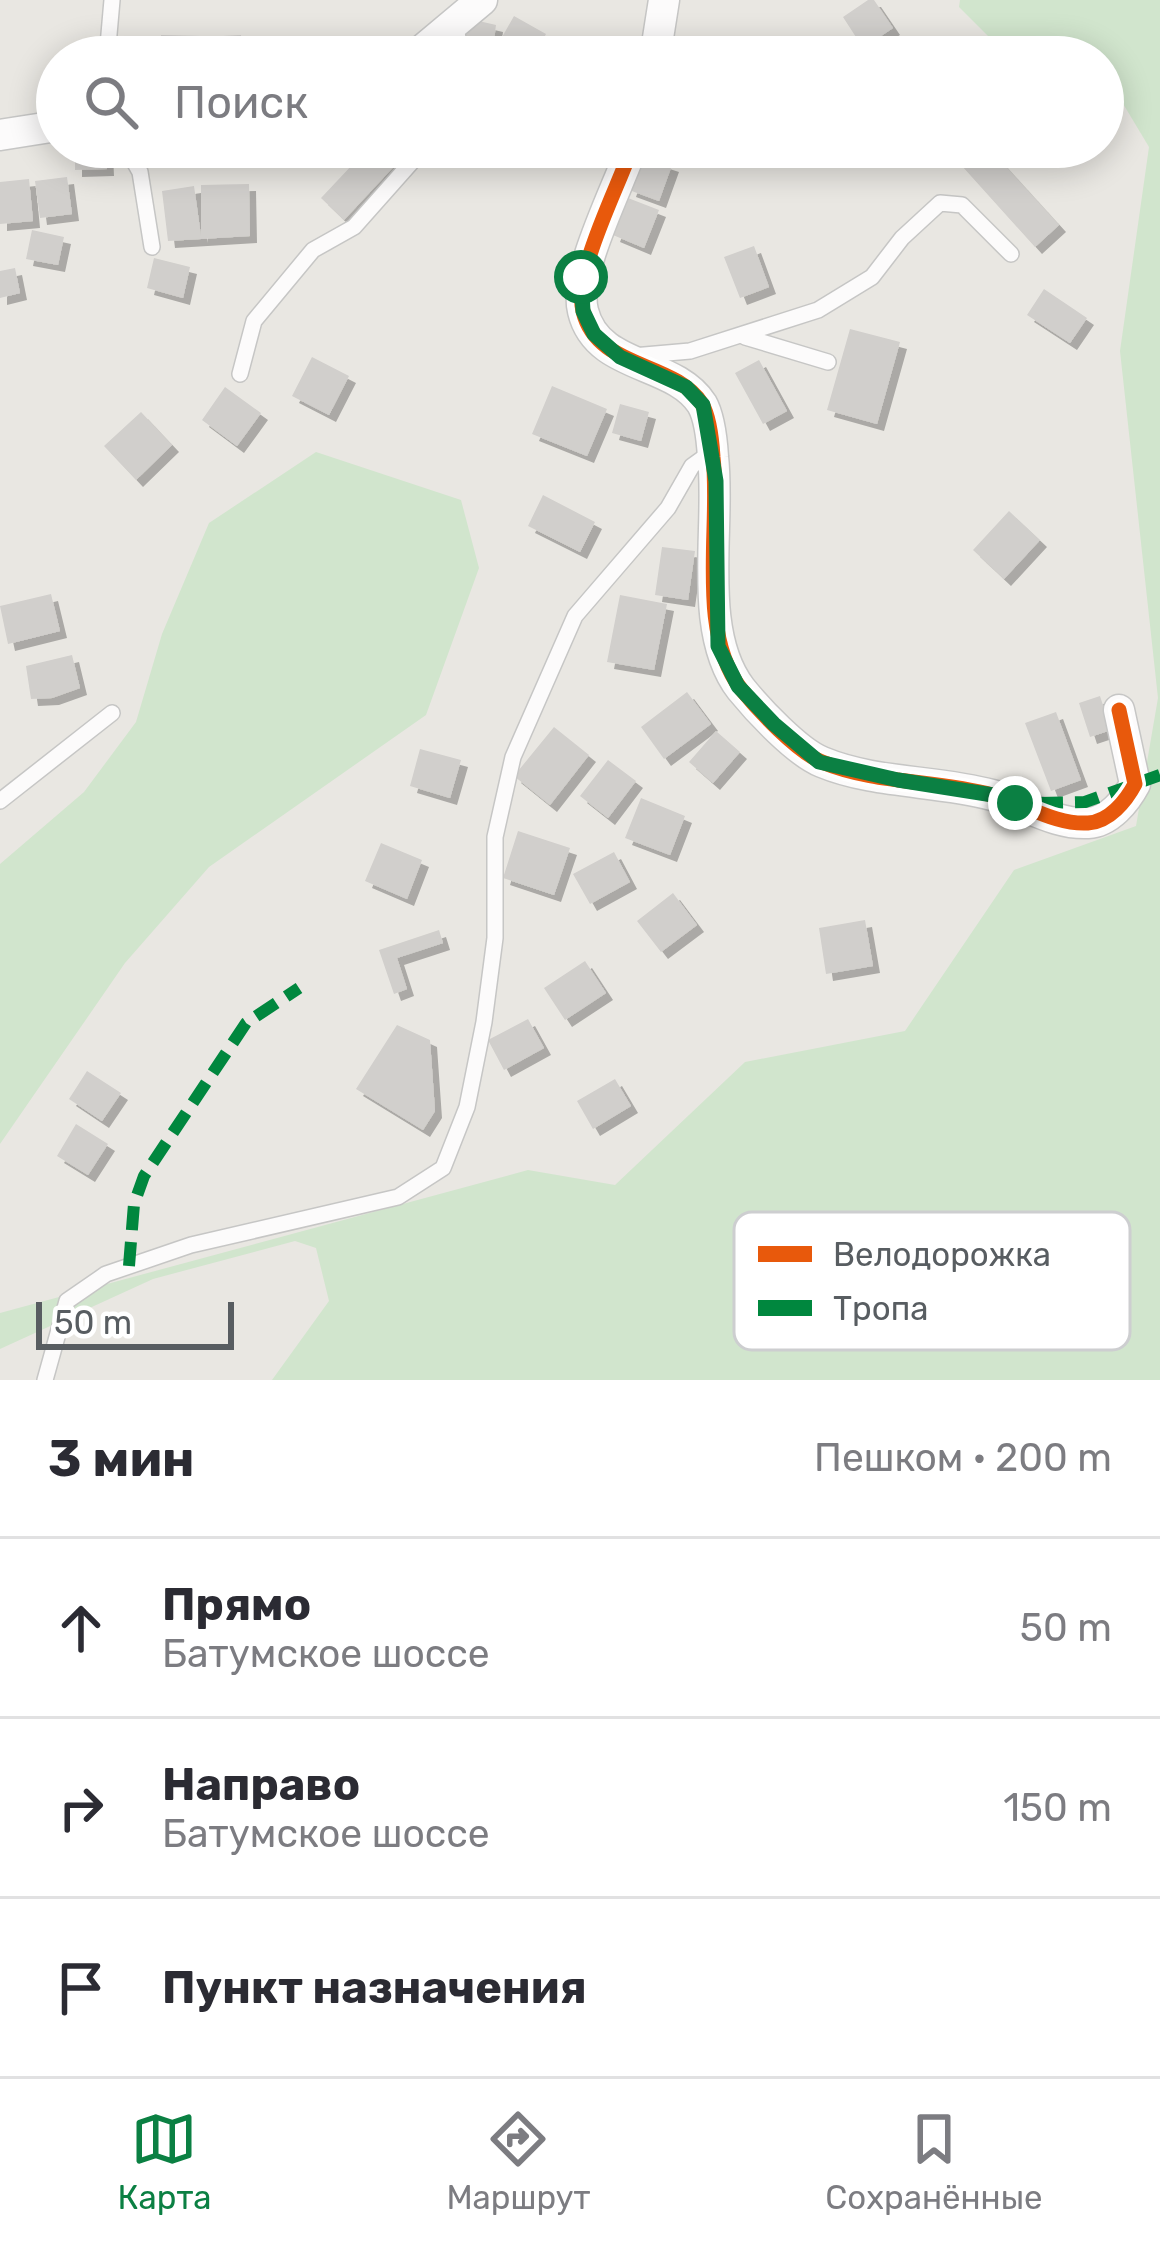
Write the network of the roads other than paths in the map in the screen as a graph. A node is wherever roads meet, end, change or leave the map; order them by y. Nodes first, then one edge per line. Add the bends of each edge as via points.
1 (112, 0) edge
2 (482, 0) edge
3 (664, 0) edge
4 (454, 24) junction
5 (109, 36) edge
6 (439, 36) edge
7 (457, 36) edge
8 (659, 36) edge
9 (36, 129) edge
10 (0, 135) edge
11 (138, 168) edge
12 (406, 168) edge
13 (624, 168) edge
14 (152, 247) dead end
15 (1011, 254) dead end
16 (744, 337) junction
17 (620, 357) junction
18 (828, 362) dead end
19 (240, 374) dead end
20 (713, 451) junction
21 (1119, 710) dead end
22 (112, 713) dead end
23 (0, 801) edge
24 (45, 1380) edge

1 - 5 lane
2 - 4 street
3 - 8 street
4 - 6 street
4 - 7 lane
9 - 10 street
11 - 14 lane
12 - 19 lane via 354,227 313,250 254,321
13 - 17 street via 581,277 588,323
15 - 16 lane via 962,205 940,203 872,277 818,310
16 - 17 lane
16 - 18 lane
17 - 20 street via 686,387 703,405
20 - 21 street via 718,646 738,686 819,762 993,795 1092,824 1124,804 1135,784
20 - 24 lane via 692,466 668,508 575,616 514,757 495,837 484,1022 467,1107 443,1168 398,1197 191,1245 106,1274 67,1301
22 - 23 lane

